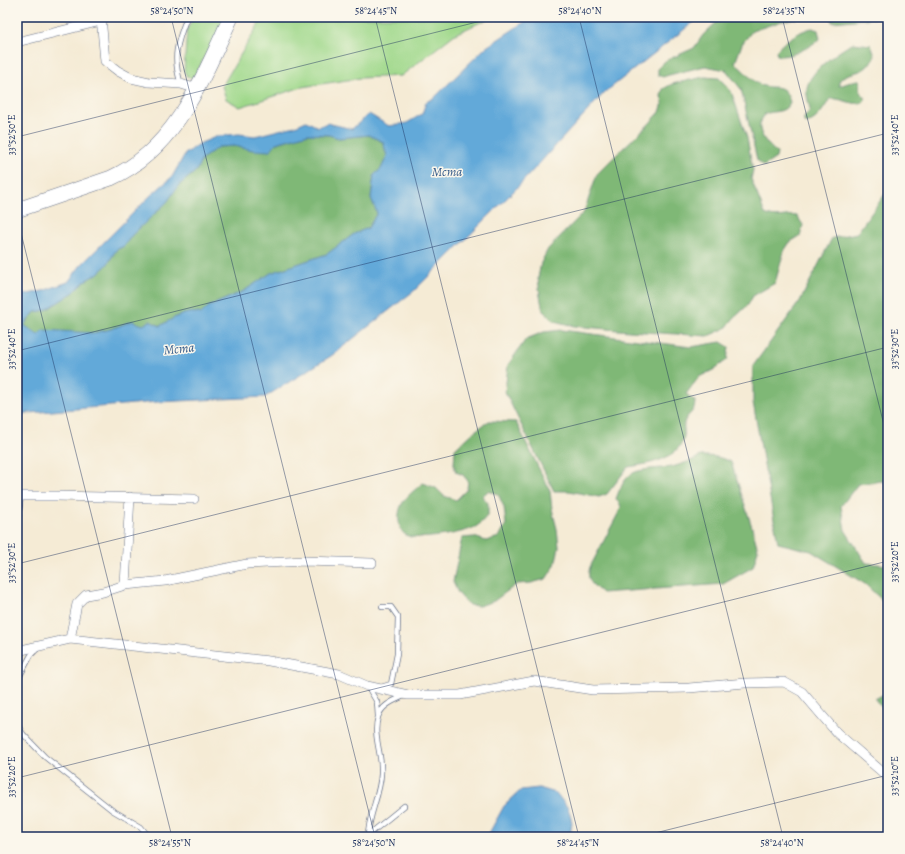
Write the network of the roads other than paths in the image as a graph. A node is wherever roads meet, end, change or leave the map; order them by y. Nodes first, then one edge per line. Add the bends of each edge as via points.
1 (187, 17) edge
2 (231, 17) edge
3 (101, 19) edge
4 (17, 42) edge
5 (200, 83) junction
6 (181, 84) junction
7 (17, 210) edge
8 (19, 496) edge
9 (130, 497) junction
10 (194, 499) dead end
11 (17, 526) edge
12 (372, 564) dead end
13 (125, 585) junction
14 (382, 607) dead end
15 (70, 638) junction
16 (39, 645) junction
17 (17, 651) edge
18 (17, 681) edge
19 (367, 686) junction
20 (377, 688) junction
21 (408, 695) junction
22 (378, 716) junction
23 (17, 724) edge
24 (888, 778) edge
25 (404, 806) dead end
26 (149, 837) edge
27 (367, 837) edge

1 - 6 lane via 177,42 176,71
2 - 5 main road
3 - 4 street
3 - 6 street via 105,60 118,71 131,78 149,82
5 - 6 street
5 - 7 main road via 181,116 162,139 126,171
8 - 9 street
8 - 11 lane
9 - 10 street
9 - 13 street
12 - 13 street via 304,561 247,564 165,581
13 - 15 street via 86,595 77,604
14 - 20 lane via 391,607 398,617 397,654 391,684
15 - 16 street
15 - 19 street via 268,661 340,674
16 - 17 street
16 - 18 lane
19 - 20 street
19 - 22 lane via 377,702
20 - 21 street
21 - 22 lane via 386,705
21 - 24 street via 460,695 534,681 593,690 689,688 784,682 802,692 837,732
22 - 27 lane via 376,735 382,774
23 - 26 lane via 45,757 112,810 141,827
25 - 27 lane

